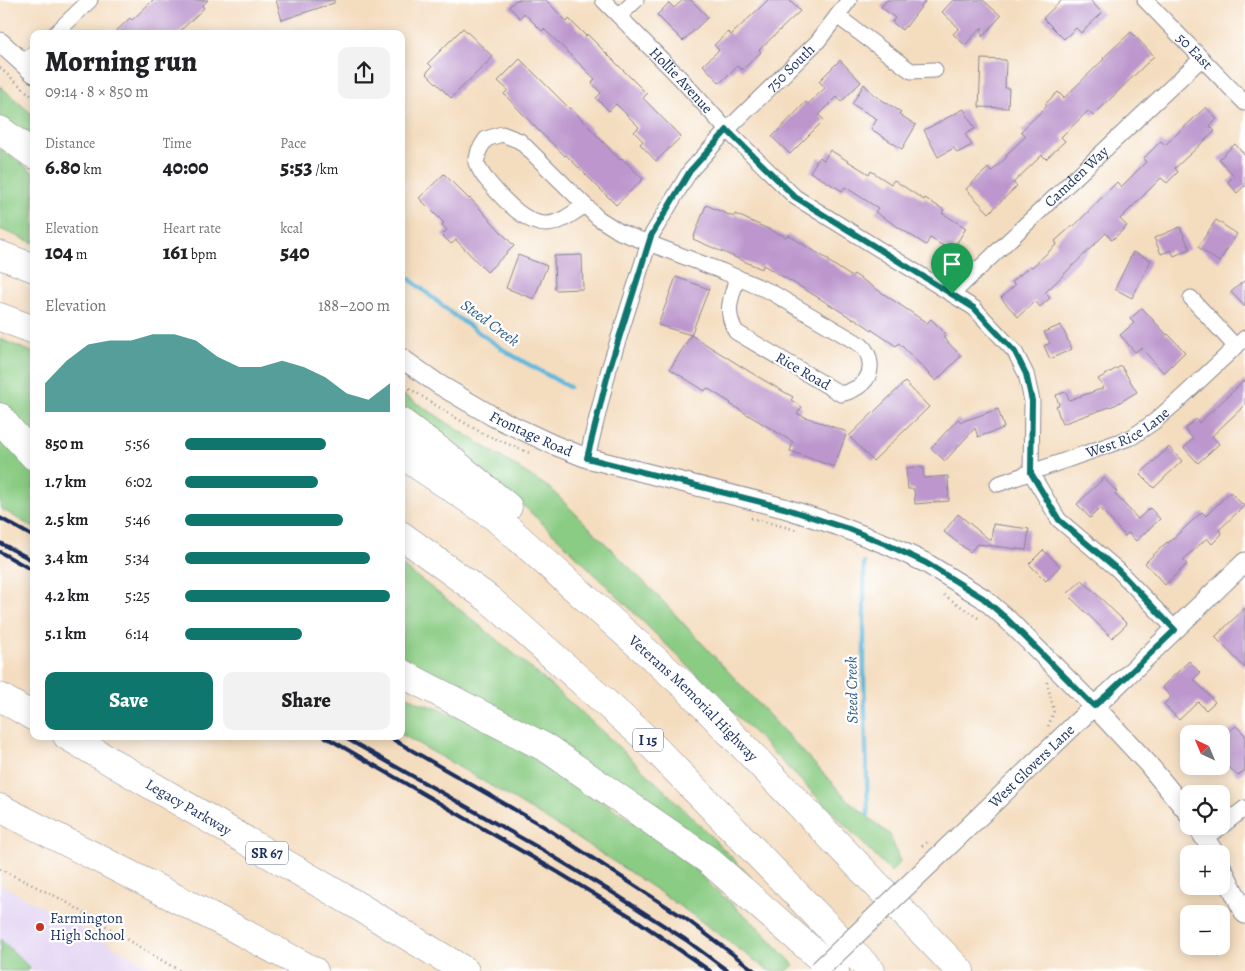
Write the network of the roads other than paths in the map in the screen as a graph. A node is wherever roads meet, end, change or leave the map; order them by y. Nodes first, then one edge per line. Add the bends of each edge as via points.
1 (90, 0) edge
2 (604, 0) edge
3 (636, 0) edge
4 (849, 0) edge
5 (1145, 0) edge
6 (619, 16) junction
7 (837, 16) junction
8 (59, 30) edge
9 (0, 42) edge
10 (1202, 58) junction
11 (30, 63) edge
12 (935, 70) dead end
13 (1245, 103) edge
14 (0, 130) edge
15 (727, 130) junction
16 (30, 152) edge
17 (585, 205) junction
18 (649, 244) junction
19 (0, 255) edge
20 (30, 266) edge
21 (737, 277) junction
22 (952, 294) junction
23 (1191, 298) dead end
24 (0, 317) edge
25 (30, 328) edge
26 (1240, 342) edge
27 (405, 361) edge
28 (0, 417) edge
29 (405, 425) edge
30 (30, 452) edge
31 (405, 457) edge
32 (587, 458) junction
33 (1031, 473) junction
34 (998, 484) dead end
35 (405, 538) edge
36 (1245, 562) edge
37 (1175, 630) junction
38 (405, 676) edge
39 (687, 688) junction
40 (0, 697) edge
41 (1094, 706) junction
42 (30, 715) edge
43 (74, 740) edge
44 (1180, 803) edge
45 (0, 808) edge
46 (1245, 808) edge
47 (1205, 839) edge
48 (1230, 884) edge
49 (1245, 914) edge
50 (314, 971) edge
51 (465, 971) edge
52 (818, 971) edge
53 (835, 971) edge
54 (871, 971) edge
55 (960, 971) edge

1 - 8 street
2 - 6 street, Hollie Avenue
3 - 6 street
4 - 7 street, 750 South
5 - 10 street, 50 East
6 - 15 street, Hollie Avenue
7 - 12 street via 911,71
7 - 15 street, 750 South via 818,41
9 - 11 street
10 - 13 street, 50 East
10 - 22 street, Camden Way
14 - 16 highway
15 - 18 street, 750 South via 690,171
15 - 22 street, Hollie Avenue via 795,197
17 - 17 street, Rice Road via 565,218 547,224 535,222 516,211 484,178 476,163 479,150 486,139 502,134 520,141
17 - 18 street, Rice Road via 620,232
18 - 21 street, Rice Road
18 - 32 street, 750 South via 609,370
19 - 20 highway
21 - 21 street, Rice Road via 770,292 861,346 869,357 868,377 859,387 841,394 736,332 728,310
22 - 33 street, Hollie Avenue via 974,308 1015,352 1026,374 1032,401
23 - 26 street
24 - 25 highway
26 - 33 street, West Rice Lane via 1173,405 1132,437
27 - 32 street, Frontage Road via 494,417
28 - 30 highway
29 - 39 highway via 521,518
31 - 39 highway, Veterans Memorial Highway via 495,517
32 - 41 street, Frontage Road via 793,511 849,529 926,563 983,598
33 - 34 street, West Rice Lane
33 - 37 street via 1059,520 1117,569
35 - 54 highway, I 15 via 489,599 642,735
36 - 37 street, West Glovers Lane
37 - 41 street, West Glovers Lane
38 - 53 highway via 548,749 708,860
39 - 55 highway, Veterans Memorial Highway
40 - 42 highway
41 - 44 street, Frontage Road
41 - 52 street, West Glovers Lane, bridge
43 - 51 highway, Legacy Parkway / SR 67
45 - 50 highway
46 - 47 street
48 - 49 street

